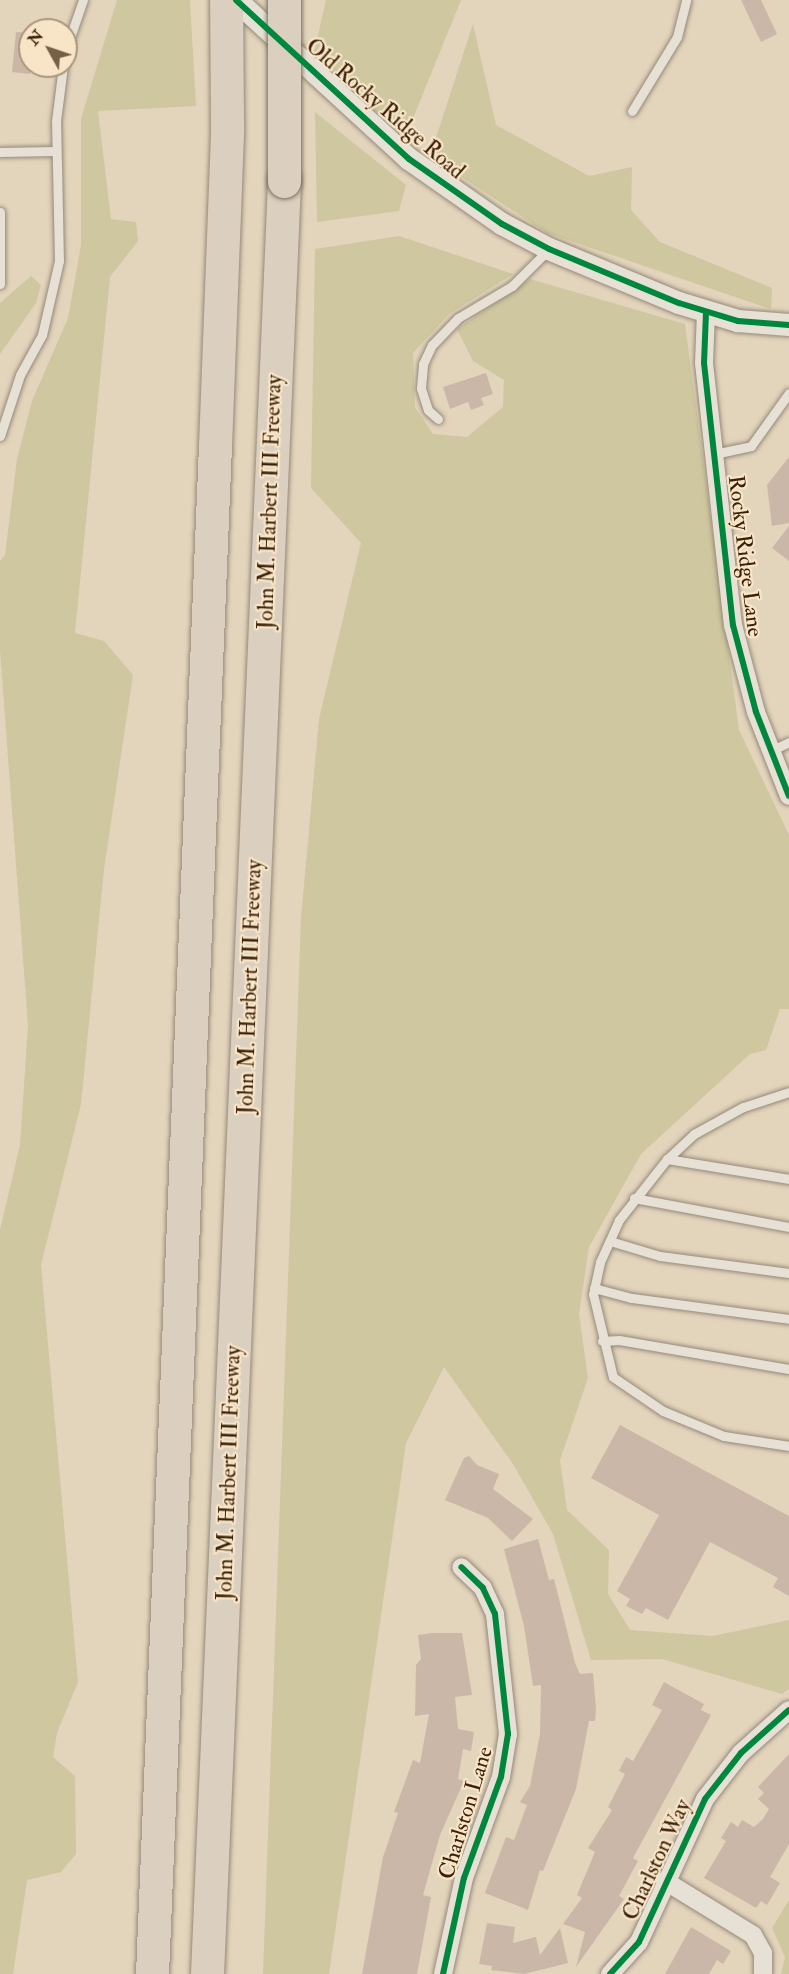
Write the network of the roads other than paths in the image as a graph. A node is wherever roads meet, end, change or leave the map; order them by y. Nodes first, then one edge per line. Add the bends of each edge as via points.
1 (83, 0) edge
2 (226, 0) edge
3 (236, 0) edge
4 (284, 0) edge
5 (686, 0) edge
6 (77, 18) edge
7 (62, 78) edge
8 (632, 111) dead end
9 (56, 151) junction
10 (0, 152) edge
11 (0, 212) edge
12 (549, 249) junction
13 (0, 284) edge
14 (706, 312) junction
15 (789, 325) edge
16 (789, 393) edge
17 (438, 419) dead end
18 (0, 435) edge
19 (714, 454) junction
20 (789, 742) edge
21 (770, 751) junction
22 (789, 796) edge
23 (789, 1092) edge
24 (668, 1159) junction
25 (789, 1179) edge
26 (634, 1198) junction
27 (789, 1227) edge
28 (610, 1241) junction
29 (789, 1273) edge
30 (594, 1288) junction
31 (789, 1319) edge
32 (602, 1341) junction
33 (789, 1369) edge
34 (789, 1446) edge
35 (461, 1567) dead end
36 (789, 1710) edge
37 (665, 1881) junction
38 (152, 1974) edge
39 (207, 1974) edge
40 (443, 1974) edge
41 (610, 1974) edge
42 (763, 1974) edge

1 - 6 lane
2 - 38 highway via 226,128
3 - 12 street, Old Rocky Ridge Road via 409,159 468,203
4 - 39 highway, John M. Harbert III Freeway, bridge via 284,181
5 - 8 lane via 677,37
7 - 9 lane
9 - 10 lane
9 - 18 lane via 59,261 52,299 42,335 20,375
11 - 13 lane
12 - 14 street, Old Rocky Ridge Road
12 - 17 lane via 512,286 458,318 432,345 421,388 428,410
14 - 15 street, Old Rocky Ridge Road via 758,325
14 - 19 street, Rocky Ridge Lane via 704,363
16 - 19 lane via 751,446
19 - 21 street, Rocky Ridge Lane via 733,625
20 - 21 lane
21 - 22 street, Rocky Ridge Lane
23 - 24 lane via 743,1107 704,1129
24 - 25 lane
24 - 26 lane
26 - 27 lane
26 - 28 lane
28 - 29 lane via 660,1256
28 - 30 lane
30 - 31 lane via 632,1298
30 - 32 lane
32 - 33 lane via 620,1340
32 - 34 lane via 613,1377 663,1411 724,1436
35 - 40 street, Charlston Lane via 483,1588 495,1614 508,1734 501,1777 464,1878
36 - 37 street, Charlston Way via 741,1753 716,1783 691,1823
37 - 41 street, Charlston Way via 639,1942
37 - 42 street via 753,1935 763,1953

